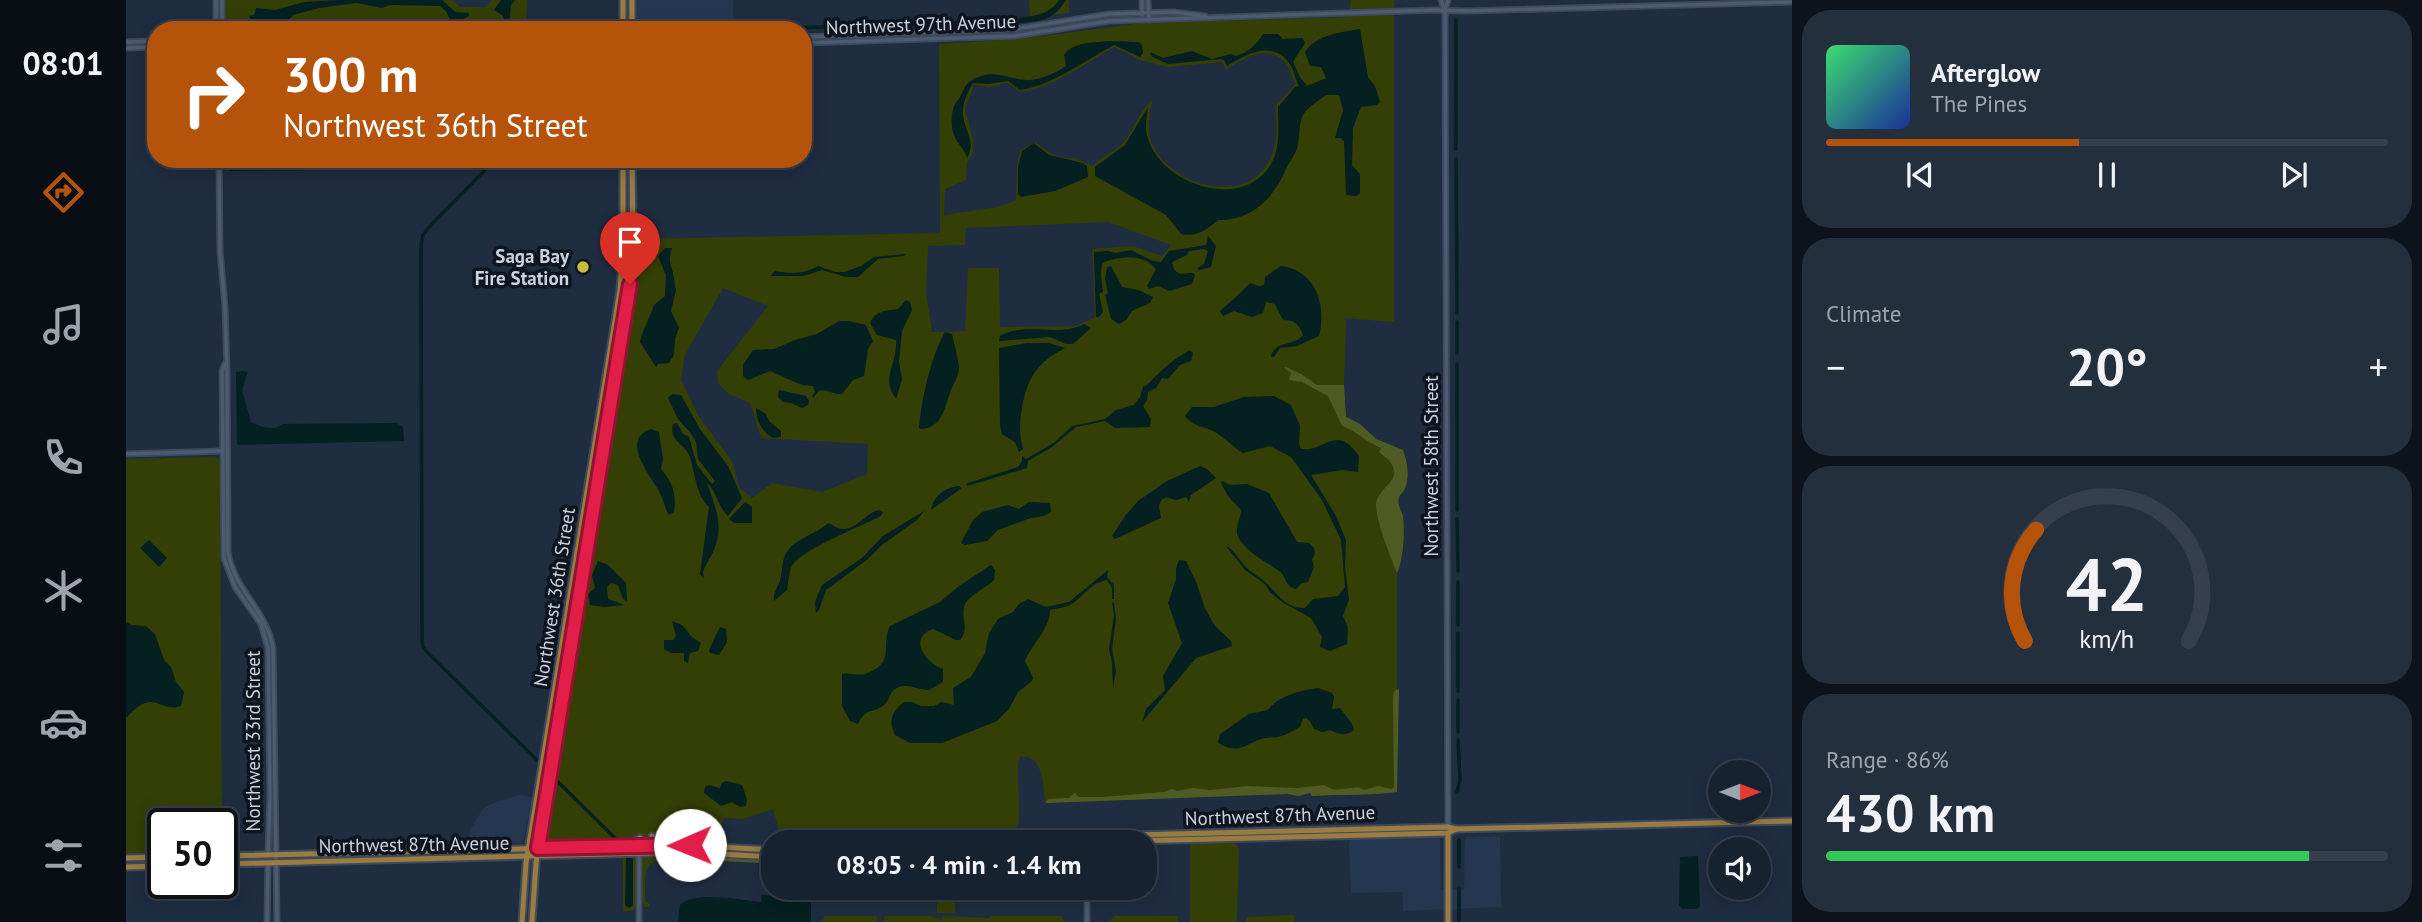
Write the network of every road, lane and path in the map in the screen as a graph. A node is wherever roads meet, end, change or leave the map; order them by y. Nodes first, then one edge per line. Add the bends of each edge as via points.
1 (216, 0) edge
2 (222, 0) edge
3 (623, 0) edge
4 (632, 0) edge
5 (1142, 0) edge
6 (1148, 0) edge
7 (1441, 0) edge
8 (1448, 0) edge
9 (1792, 2) edge
10 (1445, 10) junction
11 (1142, 13) junction
12 (1149, 13) junction
13 (1207, 17) junction
14 (1142, 20) junction
15 (1149, 20) junction
16 (216, 21) edge
17 (222, 21) edge
18 (623, 21) edge
19 (632, 21) edge
20 (812, 37) edge
21 (147, 41) edge
22 (126, 42) edge
23 (812, 43) edge
24 (147, 47) edge
25 (126, 48) edge
26 (219, 168) edge
27 (623, 168) edge
28 (632, 168) edge
29 (623, 180) junction
30 (633, 190) junction
31 (623, 231) junction
32 (633, 231) junction
33 (607, 374) junction
34 (616, 375) junction
35 (600, 417) junction
36 (609, 419) junction
37 (225, 451) junction
38 (126, 454) edge
39 (591, 469) junction
40 (600, 471) junction
41 (583, 518) junction
42 (592, 519) junction
43 (567, 616) junction
44 (576, 618) junction
45 (274, 705) junction
46 (270, 710) junction
47 (274, 718) junction
48 (540, 781) junction
49 (539, 790) junction
50 (548, 793) junction
51 (545, 806) junction
52 (1792, 821) edge
53 (1448, 830) junction
54 (652, 836) dead end
55 (1157, 837) edge
56 (640, 838) dead end
57 (603, 846) junction
58 (625, 846) junction
59 (656, 846) junction
60 (529, 848) junction
61 (538, 848) junction
62 (761, 849) edge
63 (431, 851) junction
64 (639, 853) junction
65 (582, 854) junction
66 (268, 855) junction
67 (277, 855) junction
68 (238, 856) edge
69 (537, 856) junction
70 (761, 856) edge
71 (147, 857) edge
72 (528, 857) junction
73 (126, 858) edge
74 (431, 859) junction
75 (268, 863) junction
76 (277, 863) junction
77 (238, 864) edge
78 (147, 866) edge
79 (126, 867) edge
80 (1087, 900) edge
81 (267, 922) edge
82 (277, 922) edge
83 (522, 922) edge
84 (532, 922) edge
85 (639, 922) edge
86 (1087, 922) edge
87 (1448, 922) edge

1 - 16 street
2 - 17 street
3 - 18 main road
4 - 19 main road
5 - 11 street
6 - 12 street
7 - 10 street, Northwest 58th Street
8 - 10 street, Northwest 58th Street
9 - 10 street, Northwest 97th Avenue
10 - 13 street, Northwest 97th Avenue
10 - 53 street, Northwest 58th Street
11 - 12 street, Northwest 97th Avenue
11 - 14 street
11 - 20 street, Northwest 97th Avenue via 1014,29
12 - 13 street, Northwest 97th Avenue
12 - 15 street
13 - 15 street, Northwest 97th Avenue
14 - 15 street, Northwest 97th Avenue
14 - 23 street, Northwest 97th Avenue via 1086,23 1015,36
21 - 22 street
24 - 25 street
26 - 37 street, Northwest 33rd Street
27 - 29 main road, Northwest 36th Street
28 - 30 main road, Northwest 36th Street
29 - 30 main road
29 - 31 main road, Northwest 36th Street
30 - 32 main road, Northwest 36th Street
31 - 32 main road
31 - 33 main road, Northwest 36th Street
32 - 34 main road, Northwest 36th Street
33 - 34 main road
33 - 35 main road, Northwest 36th Street
34 - 36 main road, Northwest 36th Street
35 - 36 main road
35 - 39 main road, Northwest 36th Street
36 - 40 main road, Northwest 36th Street
37 - 38 street
37 - 45 street, Northwest 33rd Street via 229,558 240,587 270,633
37 - 46 street, Northwest 33rd Street via 224,558 232,582 267,640
39 - 40 main road
39 - 41 main road, Northwest 36th Street
40 - 42 main road, Northwest 36th Street
41 - 42 main road
41 - 43 main road, Northwest 36th Street
42 - 44 main road, Northwest 36th Street
43 - 44 main road
43 - 48 main road, Northwest 36th Street
44 - 50 main road, Northwest 36th Street
45 - 46 street
45 - 47 street, Northwest 33rd Street
46 - 47 street
46 - 66 street, Northwest 33rd Street
47 - 67 street, Northwest 33rd Street
48 - 49 main road, Northwest 36th Street
48 - 50 main road
49 - 51 main road
49 - 60 main road, Northwest 36th Street
50 - 51 main road, Northwest 36th Street
51 - 61 main road, Northwest 36th Street
52 - 53 main road, Northwest 87th Avenue
53 - 55 main road, Northwest 87th Avenue
53 - 87 main road, Northwest 58th Street
54 - 59 main road
56 - 58 main road
57 - 58 main road, Northwest 87th Avenue
57 - 61 main road, Northwest 87th Avenue
57 - 65 main road
58 - 59 main road, Northwest 87th Avenue
59 - 62 main road, Northwest 87th Avenue
60 - 61 main road, Northwest 87th Avenue
60 - 63 main road, Northwest 87th Avenue
60 - 72 main road, Northwest 36th Street
61 - 69 main road, Northwest 36th Street
63 - 67 main road, Northwest 87th Avenue
63 - 74 main road
64 - 65 main road, Northwest 87th Avenue
64 - 70 main road, Northwest 87th Avenue
64 - 85 street
65 - 69 main road, Northwest 87th Avenue
66 - 67 main road, Northwest 87th Avenue
66 - 68 main road, Northwest 87th Avenue
66 - 75 street, Northwest 33rd Street
67 - 76 street, Northwest 33rd Street
69 - 72 main road, Northwest 87th Avenue
69 - 84 main road, Northwest 36th Street
71 - 73 main road
72 - 74 main road, Northwest 87th Avenue
72 - 83 main road, Northwest 36th Street
74 - 76 main road, Northwest 87th Avenue
75 - 76 main road, Northwest 87th Avenue
75 - 77 main road, Northwest 87th Avenue
75 - 81 street, Northwest 33rd Street
76 - 82 street, Northwest 33rd Street
78 - 79 main road
80 - 86 street

